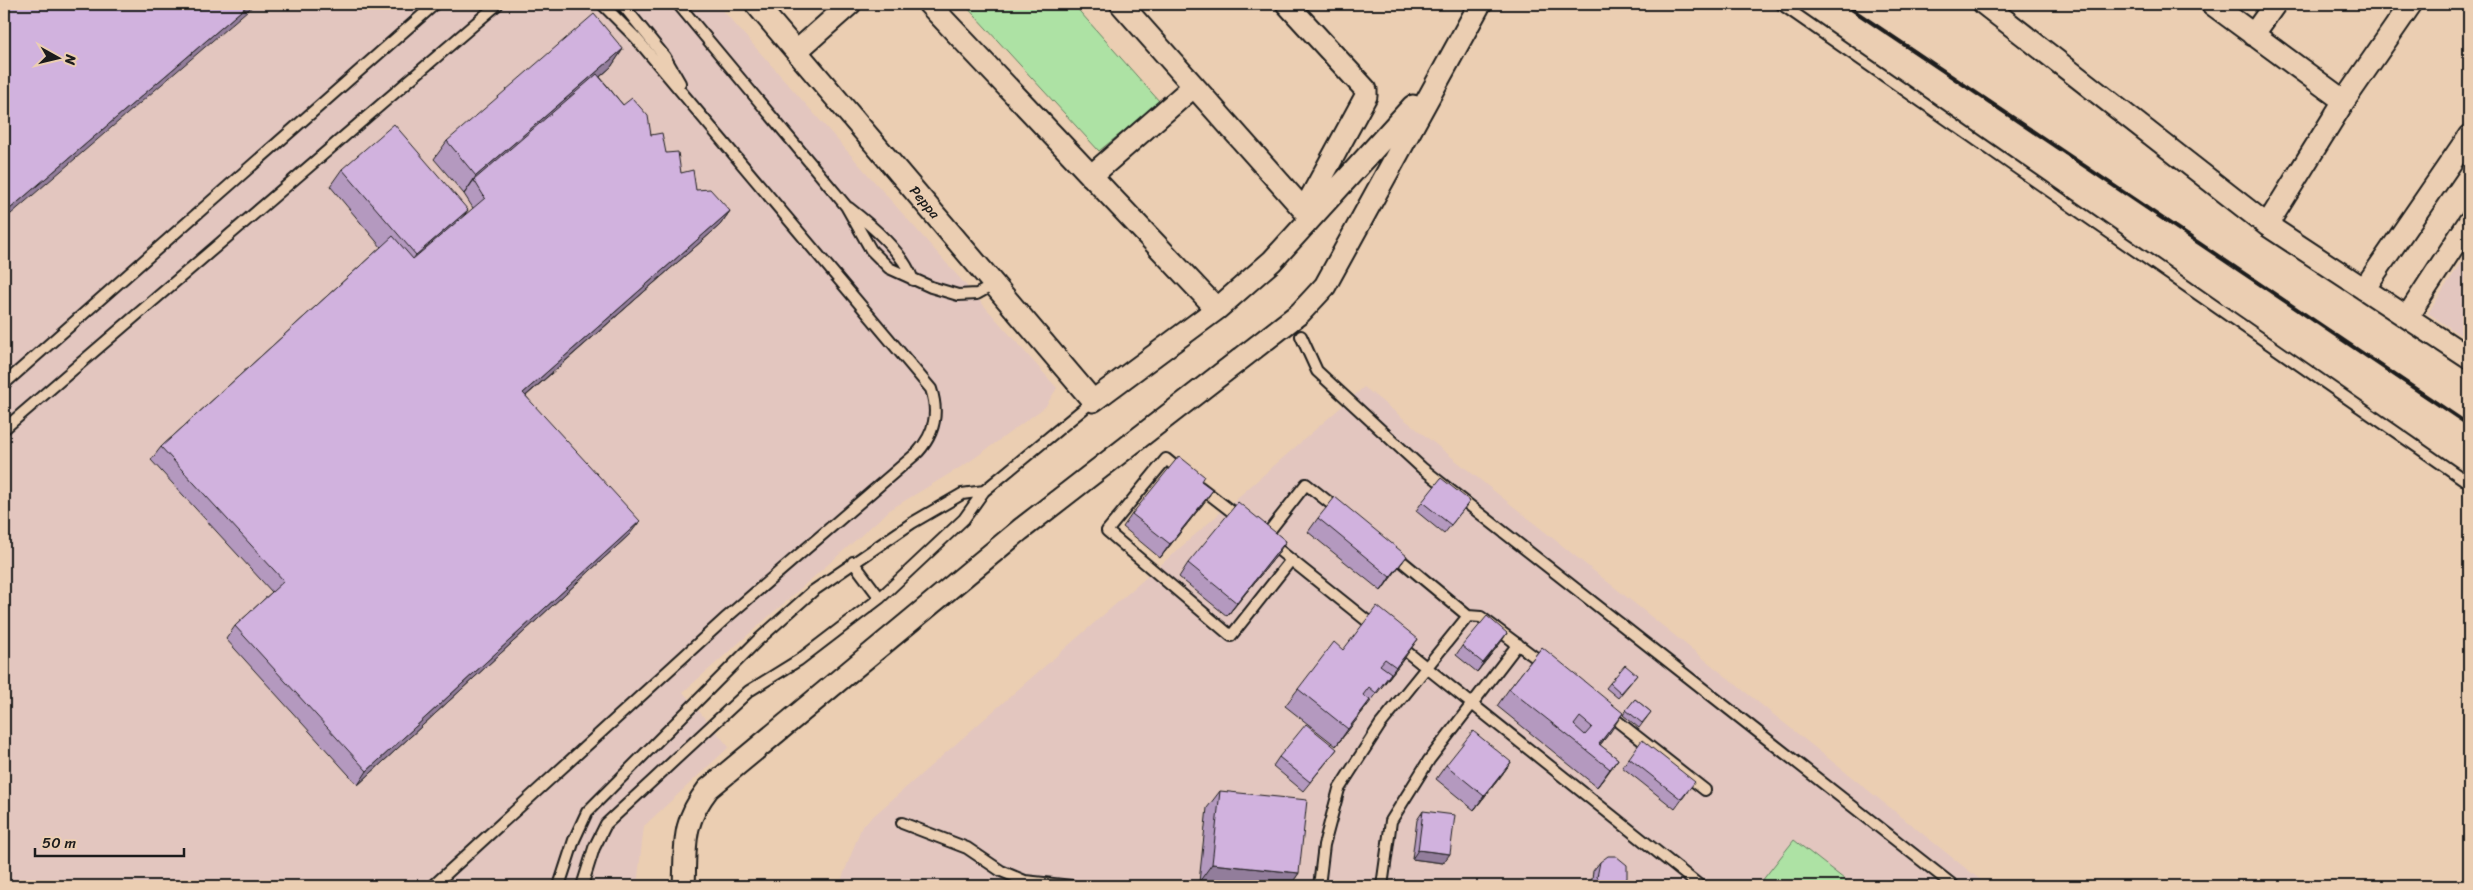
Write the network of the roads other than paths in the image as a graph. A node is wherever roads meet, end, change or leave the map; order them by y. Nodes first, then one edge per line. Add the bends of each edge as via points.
1 (435, 4) edge
2 (498, 4) edge
3 (602, 4) edge
4 (622, 4) edge
5 (678, 4) edge
6 (756, 4) edge
7 (850, 4) edge
8 (929, 4) edge
9 (1121, 4) edge
10 (1287, 4) edge
11 (1480, 4) edge
12 (1782, 4) edge
13 (1984, 4) edge
14 (2212, 4) edge
15 (2276, 4) edge
16 (2411, 4) edge
17 (2254, 35) junction
18 (798, 50) junction
19 (1436, 82) junction
20 (1194, 86) junction
21 (2344, 101) junction
22 (692, 104) junction
23 (2469, 136) edge
24 (1091, 176) junction
25 (846, 206) junction
26 (1307, 214) junction
27 (2469, 222) edge
28 (2267, 225) junction
29 (913, 280) junction
30 (995, 284) junction
31 (2364, 289) junction
32 (1217, 309) junction
33 (2407, 317) junction
34 (1301, 336) dead end
35 (2469, 358) edge
36 (4, 384) edge
37 (1093, 401) junction
38 (4, 429) edge
39 (2469, 483) edge
40 (984, 491) junction
41 (1345, 515) edge
42 (1257, 532) junction
43 (1384, 547) edge
44 (1291, 560) junction
45 (853, 562) junction
46 (880, 598) junction
47 (1468, 616) junction
48 (1518, 644) junction
49 (1428, 668) junction
50 (1555, 673) edge
51 (1472, 703) junction
52 (1601, 708) edge
53 (1705, 790) dead end
54 (902, 823) dead end
55 (434, 886) edge
56 (559, 886) edge
57 (582, 886) edge
58 (684, 886) edge
59 (1072, 886) edge
60 (1319, 886) edge
61 (1382, 886) edge
62 (1700, 886) edge
63 (1954, 886) edge

1 - 36 lane
2 - 38 lane
3 - 22 lane via 636,38
4 - 22 lane via 666,57
5 - 25 lane
6 - 18 street, Peppa
7 - 18 street
8 - 24 street
9 - 20 street
10 - 26 street via 1366,90 1366,96
11 - 19 street
12 - 39 lane
13 - 28 street
14 - 17 street
15 - 17 street
16 - 21 street
17 - 21 street
18 - 30 street, Peppa
19 - 26 street
19 - 58 street via 1325,286 1300,313 1020,530 708,789 689,817
20 - 24 street
20 - 26 street
21 - 28 street
22 - 55 lane via 931,389 936,410 932,432 918,452 727,618
23 - 31 street
24 - 32 street
25 - 29 lane via 898,256
25 - 29 lane via 871,250 889,268
26 - 32 street via 1272,261
27 - 33 street
28 - 31 street
29 - 30 lane via 958,295 977,294
30 - 37 street, Peppa
31 - 33 street
32 - 37 street
33 - 35 street
34 - 63 lane via 1317,371 1422,468
37 - 40 lane
40 - 45 lane via 962,494
40 - 46 lane via 964,519
41 - 42 lane via 1306,484
42 - 44 lane
42 - 44 lane via 1166,459 1107,531 1231,636
43 - 47 lane
44 - 49 lane
45 - 46 lane
45 - 56 lane via 813,591 758,640 587,812
46 - 57 lane via 800,660 748,691 606,824 594,848
47 - 48 lane via 1481,617
47 - 49 lane
48 - 50 lane
48 - 51 lane
49 - 51 lane
49 - 60 lane via 1380,725 1339,789 1324,845
51 - 61 lane via 1429,760 1392,820
51 - 62 lane
52 - 53 lane
54 - 59 lane via 967,848 1001,871 1025,881

